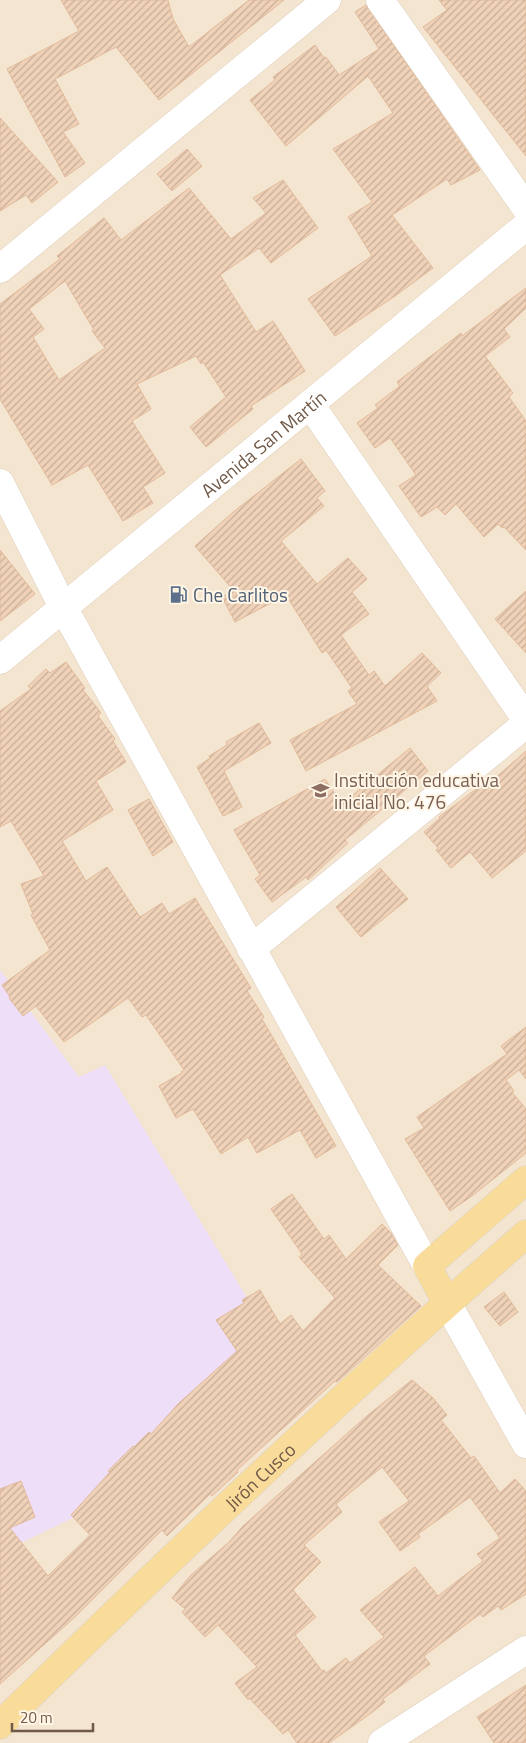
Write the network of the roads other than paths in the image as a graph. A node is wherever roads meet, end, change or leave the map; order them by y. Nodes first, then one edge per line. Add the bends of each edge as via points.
1 (327, 0) edge
2 (380, 0) edge
3 (526, 208) edge
4 (526, 226) edge
5 (0, 269) edge
6 (310, 404) junction
7 (0, 483) edge
8 (63, 608) junction
9 (0, 660) edge
10 (526, 719) edge
11 (526, 724) edge
12 (251, 949) junction
13 (526, 1180) edge
14 (526, 1234) edge
15 (427, 1266) junction
16 (447, 1303) junction
17 (526, 1444) edge
18 (526, 1650) edge
19 (0, 1725) edge
20 (382, 1743) edge

1 - 5 street
2 - 3 street
4 - 6 street, Avenida San Martín
6 - 8 street, Avenida San Martín
6 - 10 street
7 - 8 street
8 - 9 street, Avenida San Martín
8 - 12 street
11 - 12 street
12 - 15 street
13 - 15 main road
14 - 16 main road, Jirón Cusco
15 - 16 main road
16 - 17 street
16 - 19 main road, Jirón Cusco via 157,1571
18 - 20 street

